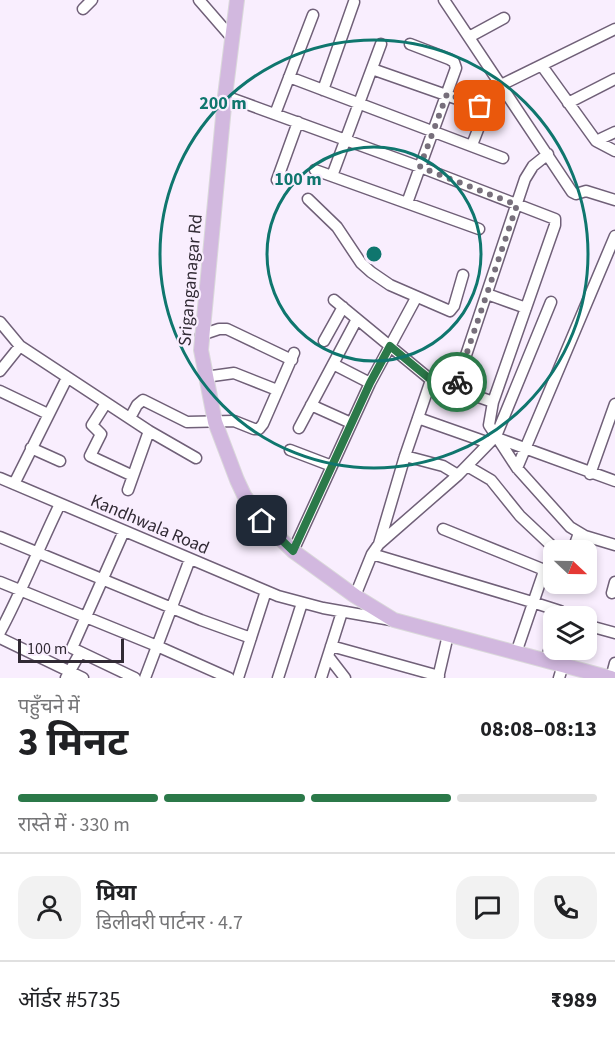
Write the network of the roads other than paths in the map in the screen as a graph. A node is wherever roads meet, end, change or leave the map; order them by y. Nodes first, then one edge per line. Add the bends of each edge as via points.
1 (92, 0) edge
2 (199, 0) edge
3 (237, 0) edge
4 (444, 0) edge
5 (354, 2) dead end
6 (83, 9) dead end
7 (313, 15) dead end
8 (504, 18) dead end
9 (615, 29) edge
10 (469, 37) junction
11 (232, 38) junction
12 (381, 44) dead end
13 (410, 44) dead end
14 (542, 66) junction
15 (372, 69) junction
16 (289, 77) junction
17 (615, 79) edge
18 (501, 85) junction
19 (323, 90) junction
20 (447, 94) junction
21 (225, 96) junction
22 (568, 103) junction
23 (359, 104) junction
24 (274, 114) junction
25 (298, 123) junction
26 (433, 130) junction
27 (615, 132) edge
28 (346, 140) junction
29 (596, 141) junction
30 (472, 144) junction
31 (615, 151) edge
32 (548, 154) junction
33 (503, 158) dead end
34 (420, 167) junction
35 (315, 170) dead end
36 (333, 176) junction
37 (277, 180) dead end
38 (308, 199) dead end
39 (615, 200) edge
40 (407, 203) junction
41 (517, 205) junction
42 (479, 229) dead end
43 (615, 236) edge
44 (610, 262) edge
45 (463, 275) dead end
46 (486, 294) junction
47 (416, 298) junction
48 (334, 300) dead end
49 (551, 302) dead end
50 (343, 307) junction
51 (526, 308) junction
52 (357, 319) junction
53 (0, 322) edge
54 (201, 335) junction
55 (324, 340) dead end
56 (20, 346) junction
57 (390, 346) junction
58 (333, 364) junction
59 (0, 371) edge
60 (205, 377) junction
61 (68, 378) junction
62 (431, 380) junction
63 (370, 383) junction
64 (455, 388) junction
65 (0, 390) edge
66 (278, 390) junction
67 (493, 402) junction
68 (106, 403) junction
69 (615, 404) edge
70 (311, 405) junction
71 (48, 414) junction
72 (130, 418) junction
73 (418, 418) junction
74 (215, 422) junction
75 (351, 423) junction
76 (299, 428) dead end
77 (149, 431) junction
78 (494, 439) junction
79 (31, 448) junction
80 (526, 448) junction
81 (290, 450) dead end
82 (405, 456) junction
83 (196, 458) dead end
84 (60, 461) dead end
85 (332, 466) junction
86 (467, 466) junction
87 (517, 468) junction
88 (590, 474) junction
89 (458, 475) junction
90 (133, 476) junction
91 (0, 478) edge
92 (615, 482) edge
93 (14, 484) junction
94 (128, 490) dead end
95 (60, 504) junction
96 (443, 529) dead end
97 (123, 531) junction
98 (579, 533) junction
99 (0, 537) edge
100 (546, 540) edge
101 (577, 540) edge
102 (379, 544) junction
103 (615, 545) edge
104 (293, 551) junction
105 (36, 552) junction
106 (372, 554) junction
107 (190, 559) junction
108 (102, 580) junction
109 (0, 582) edge
110 (266, 591) junction
111 (21, 592) junction
112 (355, 596) junction
113 (532, 602) junction
114 (302, 603) junction
115 (543, 607) edge
116 (171, 608) junction
117 (342, 612) junction
118 (85, 617) junction
119 (394, 620) junction
120 (597, 628) edge
121 (0, 632) edge
122 (615, 633) edge
123 (448, 635) junction
124 (0, 638) edge
125 (251, 638) junction
126 (157, 646) junction
127 (330, 651) junction
128 (80, 653) junction
129 (516, 653) junction
130 (546, 661) joint
131 (615, 663) edge
132 (400, 667) junction
133 (561, 672) edge
134 (68, 675) edge
135 (224, 677) edge
136 (439, 677) edge
137 (83, 678) edge
138 (135, 678) edge
139 (145, 678) edge
140 (238, 678) edge
141 (278, 678) edge
142 (321, 678) edge
143 (345, 678) edge
144 (397, 678) edge
145 (607, 678) edge

1 - 6 street
2 - 11 street
3 - 11 main road, Sriganganagar Rd
4 - 10 street
5 - 19 street
7 - 16 street
8 - 10 street
9 - 14 street
10 - 18 street
11 - 21 main road, Sriganganagar Rd
12 - 15 street
13 - 20 street via 456,65
14 - 18 street
14 - 22 street
15 - 20 street
15 - 23 street
16 - 19 street
16 - 24 street
17 - 22 street
18 - 32 street
19 - 23 street
20 - 26 street
20 - 30 street via 485,110
21 - 24 street
21 - 54 main road, Sriganganagar Rd
22 - 29 street
23 - 26 street
23 - 28 street
24 - 25 street
25 - 28 street
25 - 37 street
26 - 30 street
26 - 34 street
27 - 29 street
28 - 34 street
28 - 36 street
29 - 31 street
30 - 33 street
32 - 39 street via 572,192 586,191
32 - 41 street via 530,170
34 - 40 street
34 - 41 street
35 - 36 street
36 - 40 street
38 - 47 street via 337,227 366,268
40 - 42 street
41 - 46 street
41 - 51 street via 555,222
43 - 44 street
44 - 80 street
45 - 47 street via 450,311
46 - 51 street
46 - 64 street
47 - 57 street
48 - 50 street
49 - 78 street
50 - 52 street
50 - 55 street
51 - 67 street
52 - 57 street
52 - 58 street
53 - 56 street
54 - 60 main road, Sriganganagar Rd
54 - 66 street via 227,329 293,356
56 - 59 street
56 - 61 street
57 - 62 street
57 - 63 street
58 - 63 street
58 - 70 street
60 - 66 street via 234,373
60 - 74 main road, Sriganganagar Rd
61 - 68 street
61 - 71 street
62 - 64 street
62 - 73 street
63 - 75 street
64 - 67 street
65 - 71 street
66 - 74 street via 259,429 234,421
67 - 78 street via 489,421
68 - 72 street
68 - 90 street via 92,424 101,434 90,456
69 - 88 street
70 - 75 street
70 - 76 street
71 - 79 street
72 - 74 street via 143,400 187,422
72 - 77 street
73 - 78 street
73 - 82 street
74 - 104 main road, Sriganganagar Rd via 244,495 262,521
75 - 85 street
77 - 83 street
77 - 90 street
78 - 80 street
78 - 86 street
78 - 87 street
79 - 84 street
79 - 93 street
80 - 87 street
80 - 88 street
81 - 85 street
82 - 89 street via 443,466
82 - 102 street
85 - 104 street
86 - 89 street
86 - 100 street via 491,480
87 - 98 street
88 - 92 street
89 - 102 street
90 - 94 street
91 - 93 street, Kandhwala Road
93 - 95 street, Kandhwala Road
95 - 97 street, Kandhwala Road
95 - 105 street
96 - 113 street via 542,569
97 - 107 street, Kandhwala Road
97 - 108 street
98 - 101 street
98 - 103 street
99 - 105 street
102 - 106 street
104 - 112 main road, Sriganganagar Rd
105 - 108 street
105 - 111 street
106 - 112 street
106 - 113 street
107 - 110 street, Kandhwala Road
107 - 116 street
108 - 116 street
108 - 118 street
109 - 111 street
110 - 114 street, Kandhwala Road
110 - 125 street
111 - 118 street
111 - 121 street
112 - 119 main road, Sriganganagar Rd
113 - 115 street
113 - 129 street
114 - 117 street, Kandhwala Road
114 - 141 street
116 - 125 street
116 - 126 street
117 - 119 street, Kandhwala Road
117 - 127 street
118 - 126 street
118 - 128 street via 72,646
119 - 123 main road, Sriganganagar Rd
120 - 122 street
123 - 129 main road, Sriganganagar Rd
123 - 136 street
124 - 134 street
125 - 140 street
126 - 135 street
126 - 139 street
127 - 132 street
127 - 142 street
127 - 143 street
128 - 134 street
128 - 138 street
129 - 130 main road, Sriganganagar Rd
130 - 133 main road, Sriganganagar Rd
131 - 145 street
132 - 136 street
132 - 144 street
133 - 145 main road, Sriganganagar Rd
134 - 137 street

